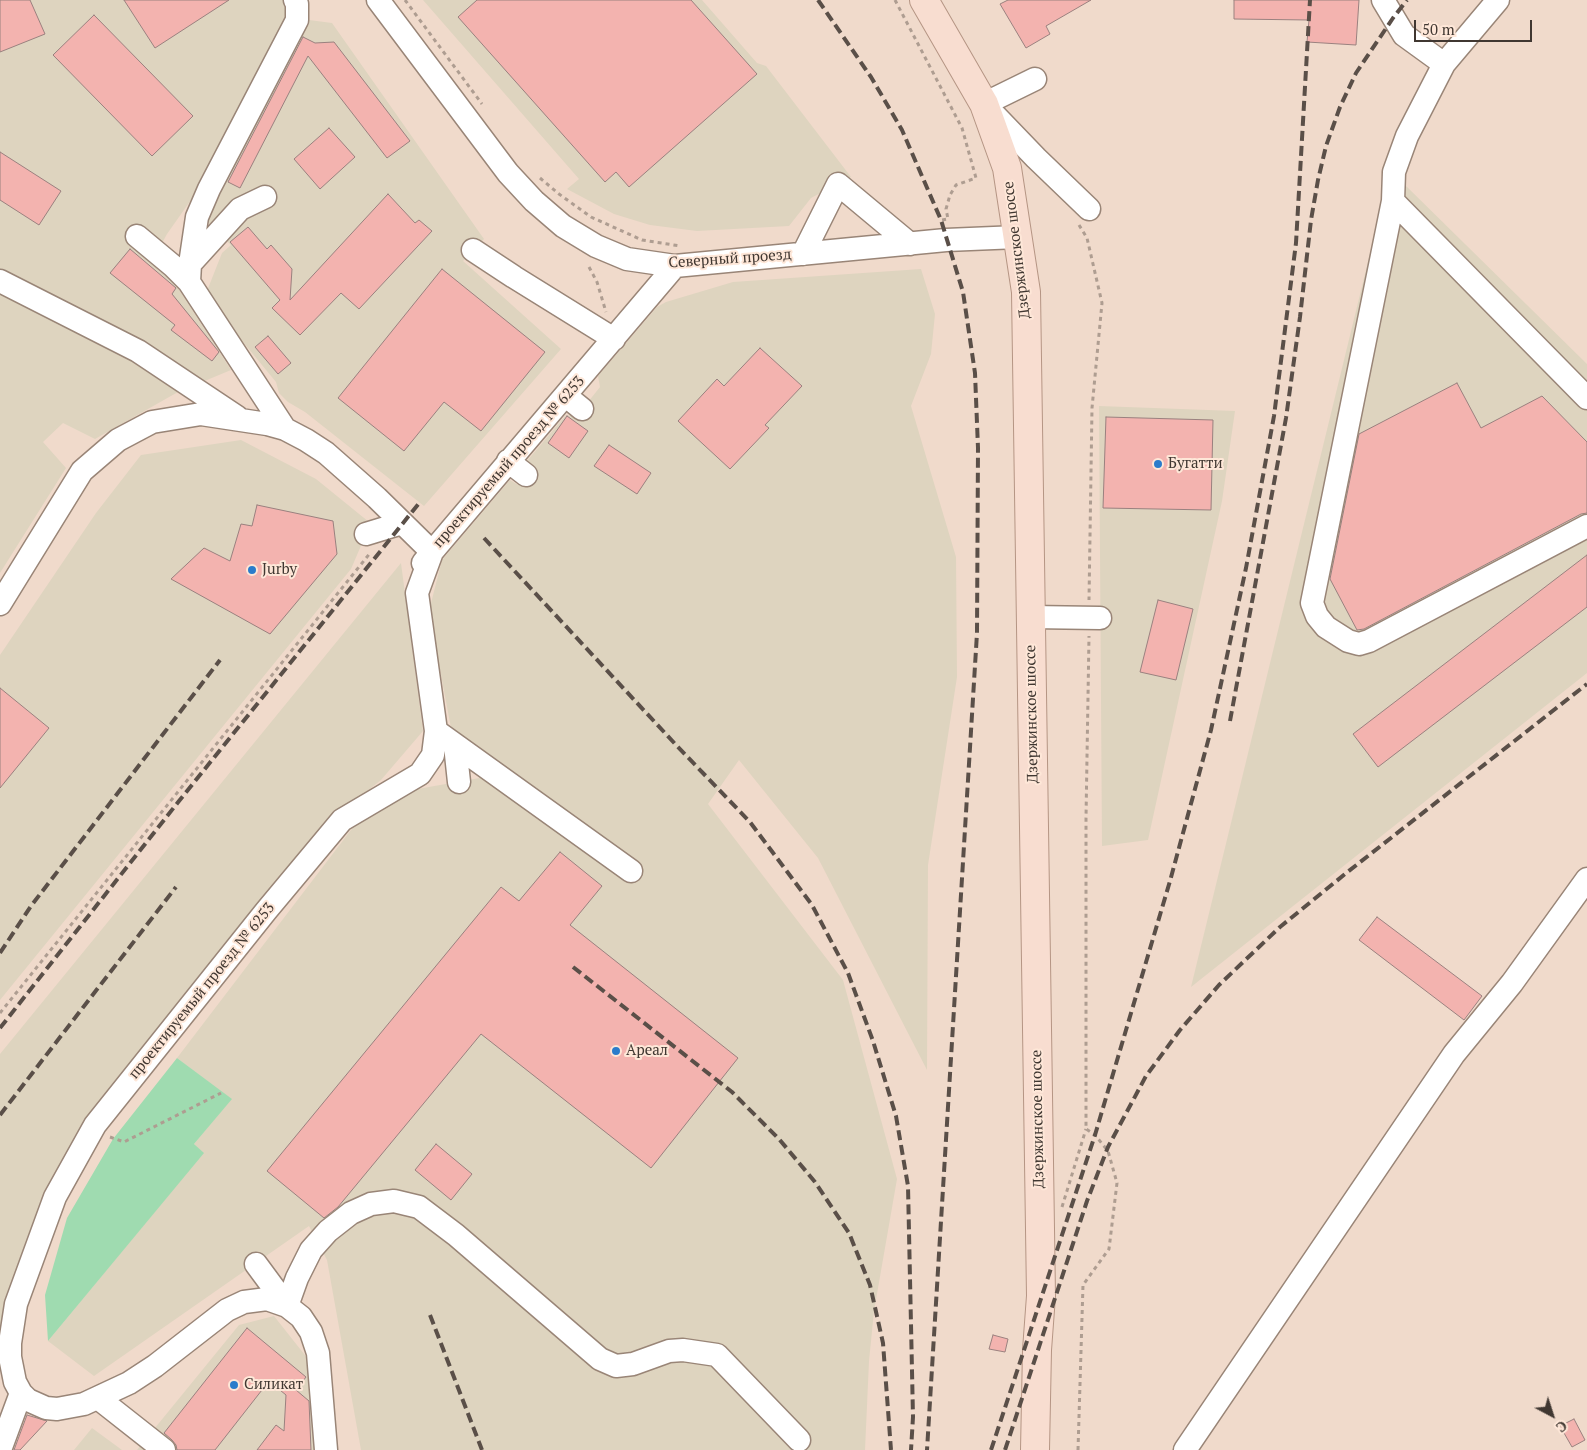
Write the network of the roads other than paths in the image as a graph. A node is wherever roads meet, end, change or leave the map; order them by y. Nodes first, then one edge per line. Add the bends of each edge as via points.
1 (295, 0) edge
2 (378, 0) edge
3 (924, 0) edge
4 (1383, 0) edge
5 (1498, 0) edge
6 (1444, 64) junction
7 (1036, 79) dead end
8 (984, 104) junction
9 (265, 197) dead end
10 (1393, 201) junction
11 (1083, 215) road end
12 (137, 236) dead end
13 (1018, 237) junction
14 (910, 244) junction
15 (473, 250) dead end
16 (803, 254) junction
17 (675, 266) junction
18 (189, 273) junction
19 (0, 281) edge
20 (612, 337) junction
21 (1587, 398) edge
22 (243, 420) junction
23 (285, 429) junction
24 (508, 462) junction
25 (526, 475) dead end
26 (397, 525) junction
27 (1587, 526) edge
28 (366, 534) dead end
29 (432, 552) junction
30 (404, 587) dead end
31 (0, 604) edge
32 (1031, 618) junction
33 (1095, 618) road end
34 (436, 731) junction
35 (455, 744) junction
36 (459, 782) dead end
37 (631, 871) dead end
38 (1587, 878) edge
39 (256, 1264) dead end
40 (287, 1306) junction
41 (21, 1393) junction
42 (98, 1398) junction
43 (798, 1440) dead end
44 (0, 1450) edge
45 (164, 1450) edge
46 (326, 1450) edge
47 (1035, 1450) edge
48 (1185, 1450) edge

1 - 18 street via 297,20 197,217
2 - 17 street, Северный проезд via 502,166 534,202 563,226 596,246 627,259
3 - 8 main road, Дзержинское шоссе
4 - 6 street via 1404,36
5 - 6 street
6 - 10 street via 1404,145 1394,172
7 - 8 street
8 - 11 street via 1036,158
8 - 13 main road, Дзержинское шоссе via 1007,168
9 - 18 street via 240,209
10 - 21 street
10 - 27 street via 1312,603 1318,616 1326,627 1348,641 1359,644 1369,641
12 - 18 street via 173,266
13 - 14 street, Северный проезд
13 - 32 main road, Дзержинское шоссе via 1026,292
14 - 16 street, Северный проезд
14 - 16 street via 838,184
15 - 20 street
16 - 17 street, Северный проезд
17 - 20 street, проектируемый проезд № 6253
18 - 23 street
19 - 22 street via 138,351
20 - 24 street, проектируемый проезд № 6253 via 580,395
22 - 23 street
22 - 31 street via 201,414 152,422 118,440 82,471
23 - 26 street via 326,452
24 - 25 street
24 - 29 street, проектируемый проезд № 6253
26 - 28 street
26 - 29 street
29 - 30 street
29 - 34 street, проектируемый проезд № 6253 via 417,593
32 - 33 street
32 - 47 main road, Дзержинское шоссе via 1041,1296
34 - 35 street
34 - 41 street, проектируемый проезд № 6253 via 433,755 420,774 342,820 94,1128 55,1197 16,1304 10,1357 15,1382
35 - 36 street
35 - 37 street
38 - 48 street via 1512,983 1454,1054
39 - 40 street
40 - 42 street via 268,1299 244,1302 227,1310 155,1366
40 - 43 street via 311,1250 351,1213 371,1204 394,1201 419,1207 600,1359 616,1366 633,1364 669,1351 717,1355
40 - 46 street via 301,1317 311,1332 318,1353
41 - 42 street via 28,1400 57,1409
41 - 44 street
42 - 45 street

